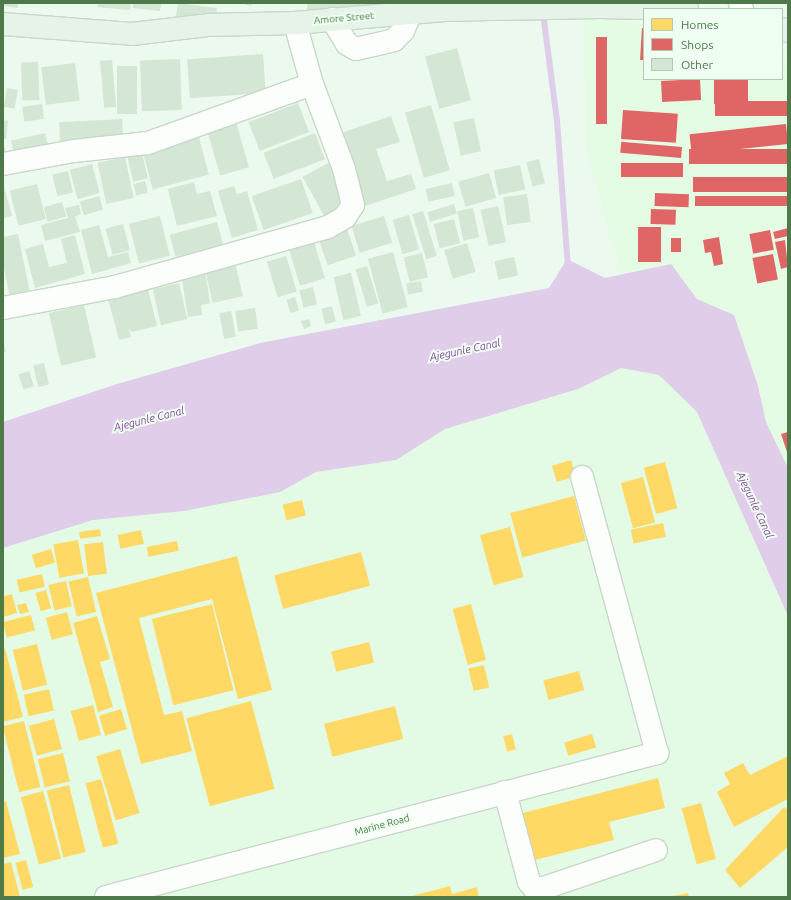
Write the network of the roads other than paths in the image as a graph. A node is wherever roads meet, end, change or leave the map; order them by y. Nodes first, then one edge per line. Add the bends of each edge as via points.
1 (441, 6) edge
2 (643, 8) edge
3 (411, 12) junction
4 (332, 19) junction
5 (295, 23) junction
6 (3, 24) edge
7 (312, 84) junction
8 (3, 164) edge
9 (3, 308) edge
10 (582, 477) dead end
11 (505, 792) junction
12 (656, 850) dead end
13 (106, 897) edge

1 - 2 main road, Amore Street via 494,9
1 - 3 main road, Amore Street
3 - 4 main road, Amore Street
3 - 4 street via 403,31 394,40 356,49 347,44
4 - 5 main road, Amore Street
5 - 6 main road, Amore Street via 209,25 132,34
5 - 7 street
7 - 8 street via 148,143 74,151
7 - 9 street via 344,169 353,205 345,217 328,227 115,287
10 - 11 street, Marine Road via 657,753
11 - 12 street via 529,882 534,888 544,888
11 - 13 street, Marine Road

